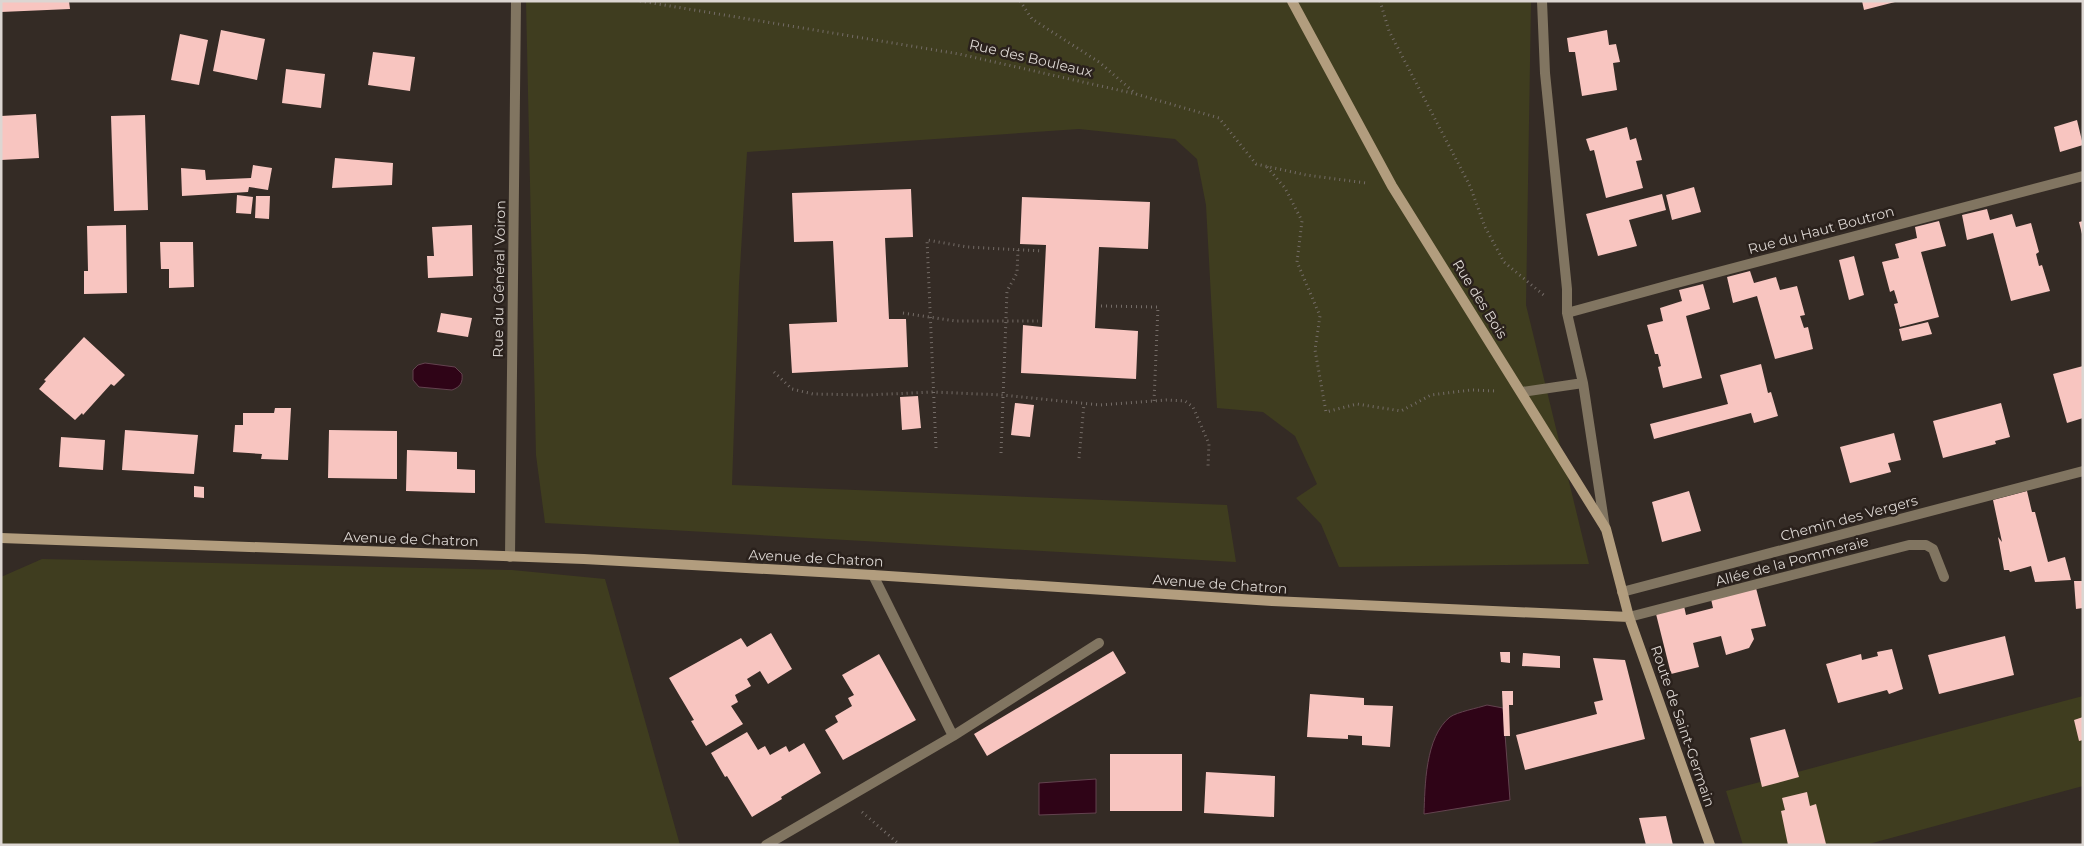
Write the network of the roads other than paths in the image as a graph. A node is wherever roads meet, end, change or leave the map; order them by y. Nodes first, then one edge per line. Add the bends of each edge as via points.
1 (516, 1) edge
2 (1292, 1) edge
3 (1542, 1) edge
4 (2083, 176) edge
5 (1567, 313) junction
6 (1583, 383) junction
7 (1522, 392) junction
8 (2083, 470) edge
9 (1606, 529) junction
10 (1, 538) edge
11 (510, 557) junction
12 (873, 575) junction
13 (1944, 577) dead end
14 (1622, 592) junction
15 (1629, 617) junction
16 (1098, 643) dead end
17 (953, 736) junction
18 (766, 845) edge
19 (1710, 845) edge

1 - 11 street, Rue du Général Voiron
2 - 7 street, Rue des Bois via 1392,186
3 - 5 street via 1545,73
4 - 5 street, Rue du Haut Boutron
5 - 6 street
6 - 7 street
6 - 9 street
7 - 9 street, Rue des Bois
8 - 14 street, Chemin des Vergers
9 - 14 street, Rue des Bois
10 - 11 street, Avenue de Chatron
11 - 12 street, Avenue de Chatron
12 - 15 street, Avenue de Chatron via 1289,602
12 - 17 street
13 - 15 street, Allée de la Pommeraie via 1933,549 1926,545 1908,545
14 - 15 street, Rue des Bois
15 - 19 street, Route de Saint-Germain
16 - 17 street
17 - 18 street

